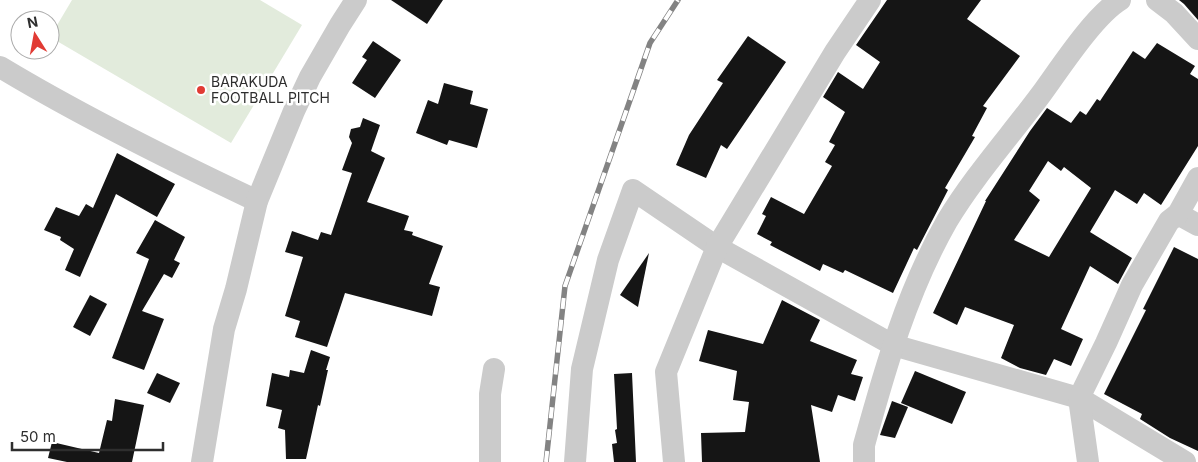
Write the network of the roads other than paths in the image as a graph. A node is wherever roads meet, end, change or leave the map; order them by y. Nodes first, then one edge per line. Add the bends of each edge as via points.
1 (356, 0) edge
2 (870, 0) edge
3 (1120, 0) edge
4 (1157, 0) edge
5 (1198, 39) edge
6 (0, 67) edge
7 (1198, 178) edge
8 (257, 201) junction
9 (1178, 214) junction
10 (1198, 225) edge
11 (717, 247) junction
12 (894, 345) junction
13 (494, 369) dead end
14 (1079, 398) junction
15 (202, 462) edge
16 (490, 462) edge
17 (575, 462) edge
18 (674, 462) edge
19 (864, 462) edge
20 (1088, 462) edge
21 (1185, 462) edge

1 - 8 street via 310,77
2 - 11 street
3 - 12 street via 1095,23 990,159 948,221 918,281
4 - 5 street
6 - 8 street via 64,105
7 - 9 street
8 - 15 street via 224,329
9 - 10 street
9 - 14 street via 1169,220 1132,285
11 - 12 street
11 - 17 street via 633,190 608,260 582,368
11 - 18 street via 666,372
12 - 14 street
12 - 19 street via 864,446
13 - 16 street via 490,394
14 - 20 street
14 - 21 street

